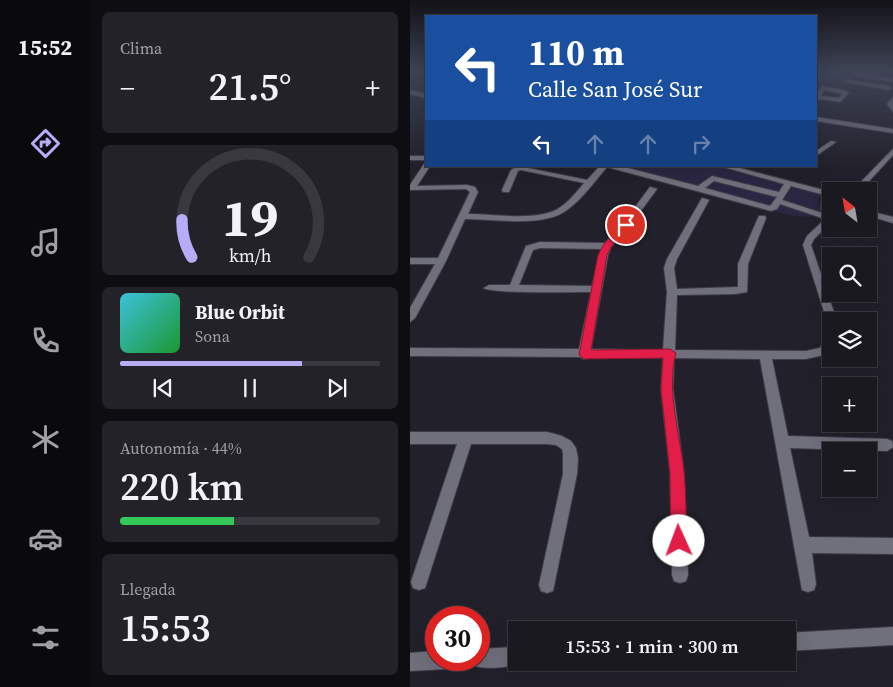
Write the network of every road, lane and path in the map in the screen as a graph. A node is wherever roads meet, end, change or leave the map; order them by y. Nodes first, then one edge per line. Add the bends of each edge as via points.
1 (817, 117) edge
2 (893, 129) edge
3 (833, 142) dead end
4 (893, 151) edge
5 (817, 153) edge
6 (410, 158) edge
7 (425, 158) edge
8 (426, 167) edge
9 (603, 167) edge
10 (614, 167) edge
11 (727, 167) edge
12 (755, 175) junction
13 (588, 182) junction
14 (864, 182) edge
15 (789, 183) junction
16 (745, 186) junction
17 (411, 188) edge
18 (653, 189) dead end
19 (700, 189) junction
20 (506, 190) dead end
21 (822, 192) edge
22 (779, 198) junction
23 (706, 200) dead end
24 (733, 200) junction
25 (822, 213) edge
26 (463, 216) junction
27 (878, 216) edge
28 (762, 218) dead end
29 (893, 220) edge
30 (822, 225) edge
31 (607, 246) junction
32 (410, 261) edge
33 (441, 261) junction
34 (489, 288) dead end
35 (513, 289) junction
36 (595, 290) junction
37 (672, 292) junction
38 (413, 307) edge
39 (829, 312) edge
40 (410, 318) edge
41 (410, 352) edge
42 (822, 352) edge
43 (670, 353) junction
44 (584, 355) junction
45 (765, 355) junction
46 (410, 438) edge
47 (466, 438) junction
48 (782, 442) junction
49 (887, 446) dead end
50 (803, 545) junction
51 (893, 546) edge
52 (680, 575) dead end
53 (419, 582) dead end
54 (808, 584) dead end
55 (547, 585) dead end
56 (893, 636) edge
57 (796, 641) edge
58 (508, 656) edge
59 (490, 657) edge
60 (425, 661) edge
61 (410, 662) edge

1 - 2 street
3 - 5 street
4 - 14 street
6 - 7 street
8 - 17 street
9 - 13 street
10 - 19 street
11 - 12 street
12 - 15 street
12 - 16 street
13 - 20 street via 520,168 515,170
13 - 26 street via 566,206 547,216
15 - 21 street
15 - 22 street
16 - 19 street via 712,178
16 - 22 street
16 - 24 street
17 - 26 street via 472,189 474,192
18 - 31 street
19 - 24 street
22 - 24 street via 771,209
22 - 25 street
23 - 37 street via 672,259 669,268
26 - 33 street
27 - 29 street
28 - 37 street via 743,264 743,290
30 - 39 street via 807,245
31 - 35 street via 540,245 529,248
31 - 36 street
32 - 33 street
33 - 38 street
34 - 35 street
35 - 36 street
36 - 44 street
37 - 43 street
38 - 40 street
41 - 44 street
42 - 45 street
43 - 44 street
43 - 45 street
43 - 52 street via 667,389 677,473
45 - 48 street
46 - 47 street
47 - 53 street
47 - 55 street via 547,438 567,444 571,456 570,474
48 - 49 street
48 - 50 street
50 - 51 street
50 - 54 street
56 - 57 street
58 - 59 street
60 - 61 street

